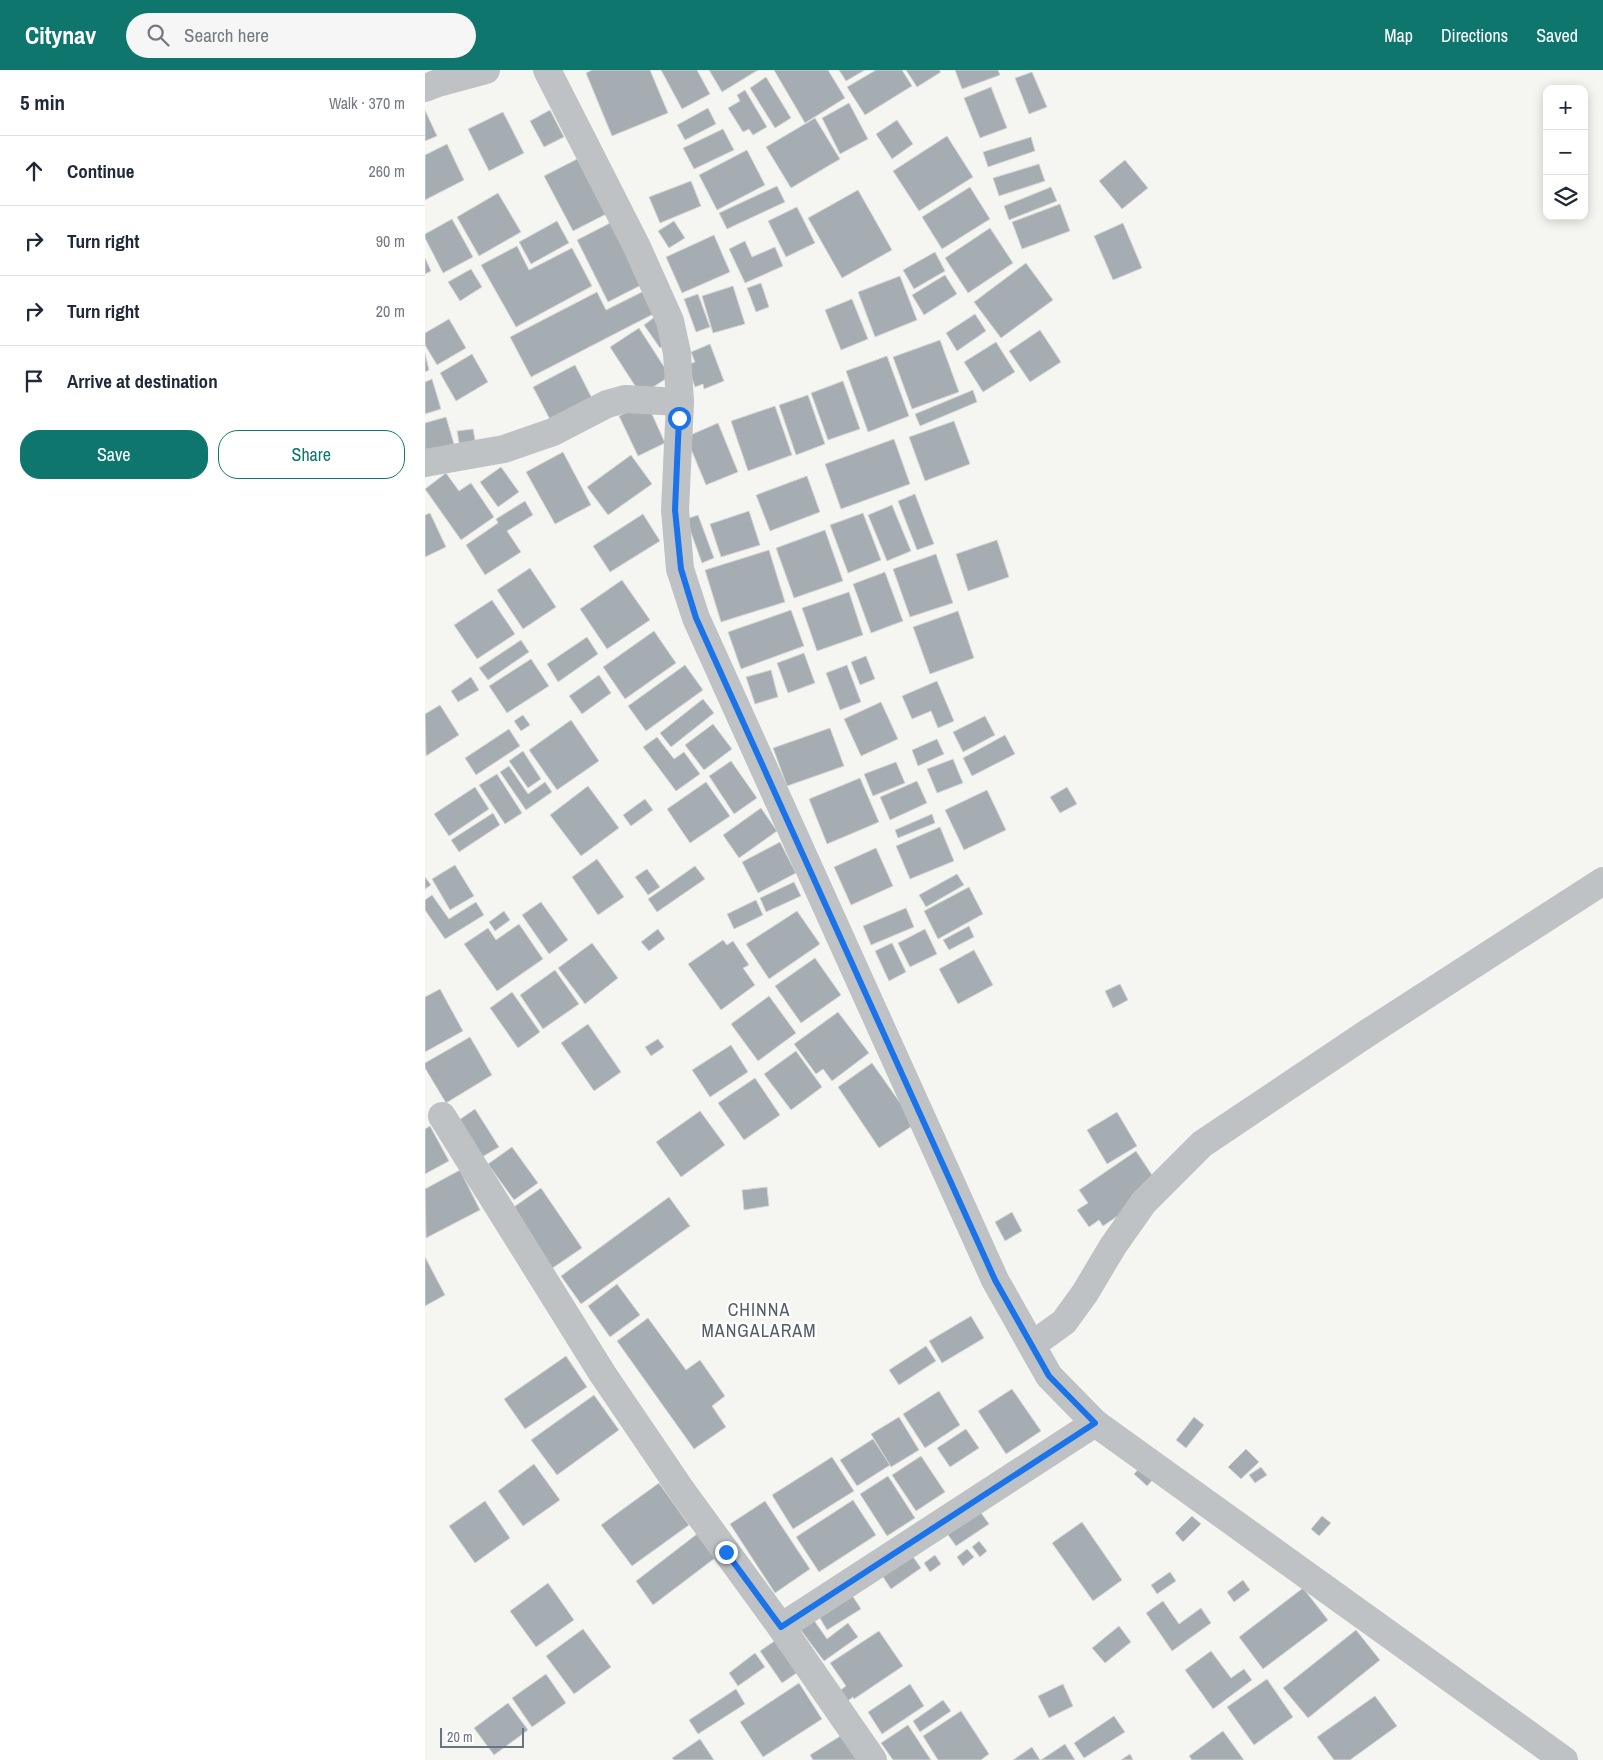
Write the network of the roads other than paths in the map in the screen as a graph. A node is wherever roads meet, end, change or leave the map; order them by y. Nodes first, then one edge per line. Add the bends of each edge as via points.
1 (486, 70) edge
2 (547, 70) edge
3 (425, 88) edge
4 (680, 402) junction
5 (425, 463) edge
6 (1603, 880) edge
7 (442, 1116) dead end
8 (1032, 1345) junction
9 (1095, 1423) junction
10 (781, 1627) junction
11 (873, 1760) edge
12 (1564, 1760) edge

1 - 3 street
2 - 4 street via 637,247 670,321 677,354
4 - 5 street via 625,399 607,404 553,432 503,449
4 - 8 street via 675,510 681,569 696,618 995,1280
6 - 8 street via 1202,1144 1145,1202 1063,1322
7 - 10 street via 602,1373 682,1492
8 - 9 street via 1049,1376
9 - 10 street
9 - 12 street
10 - 11 street

